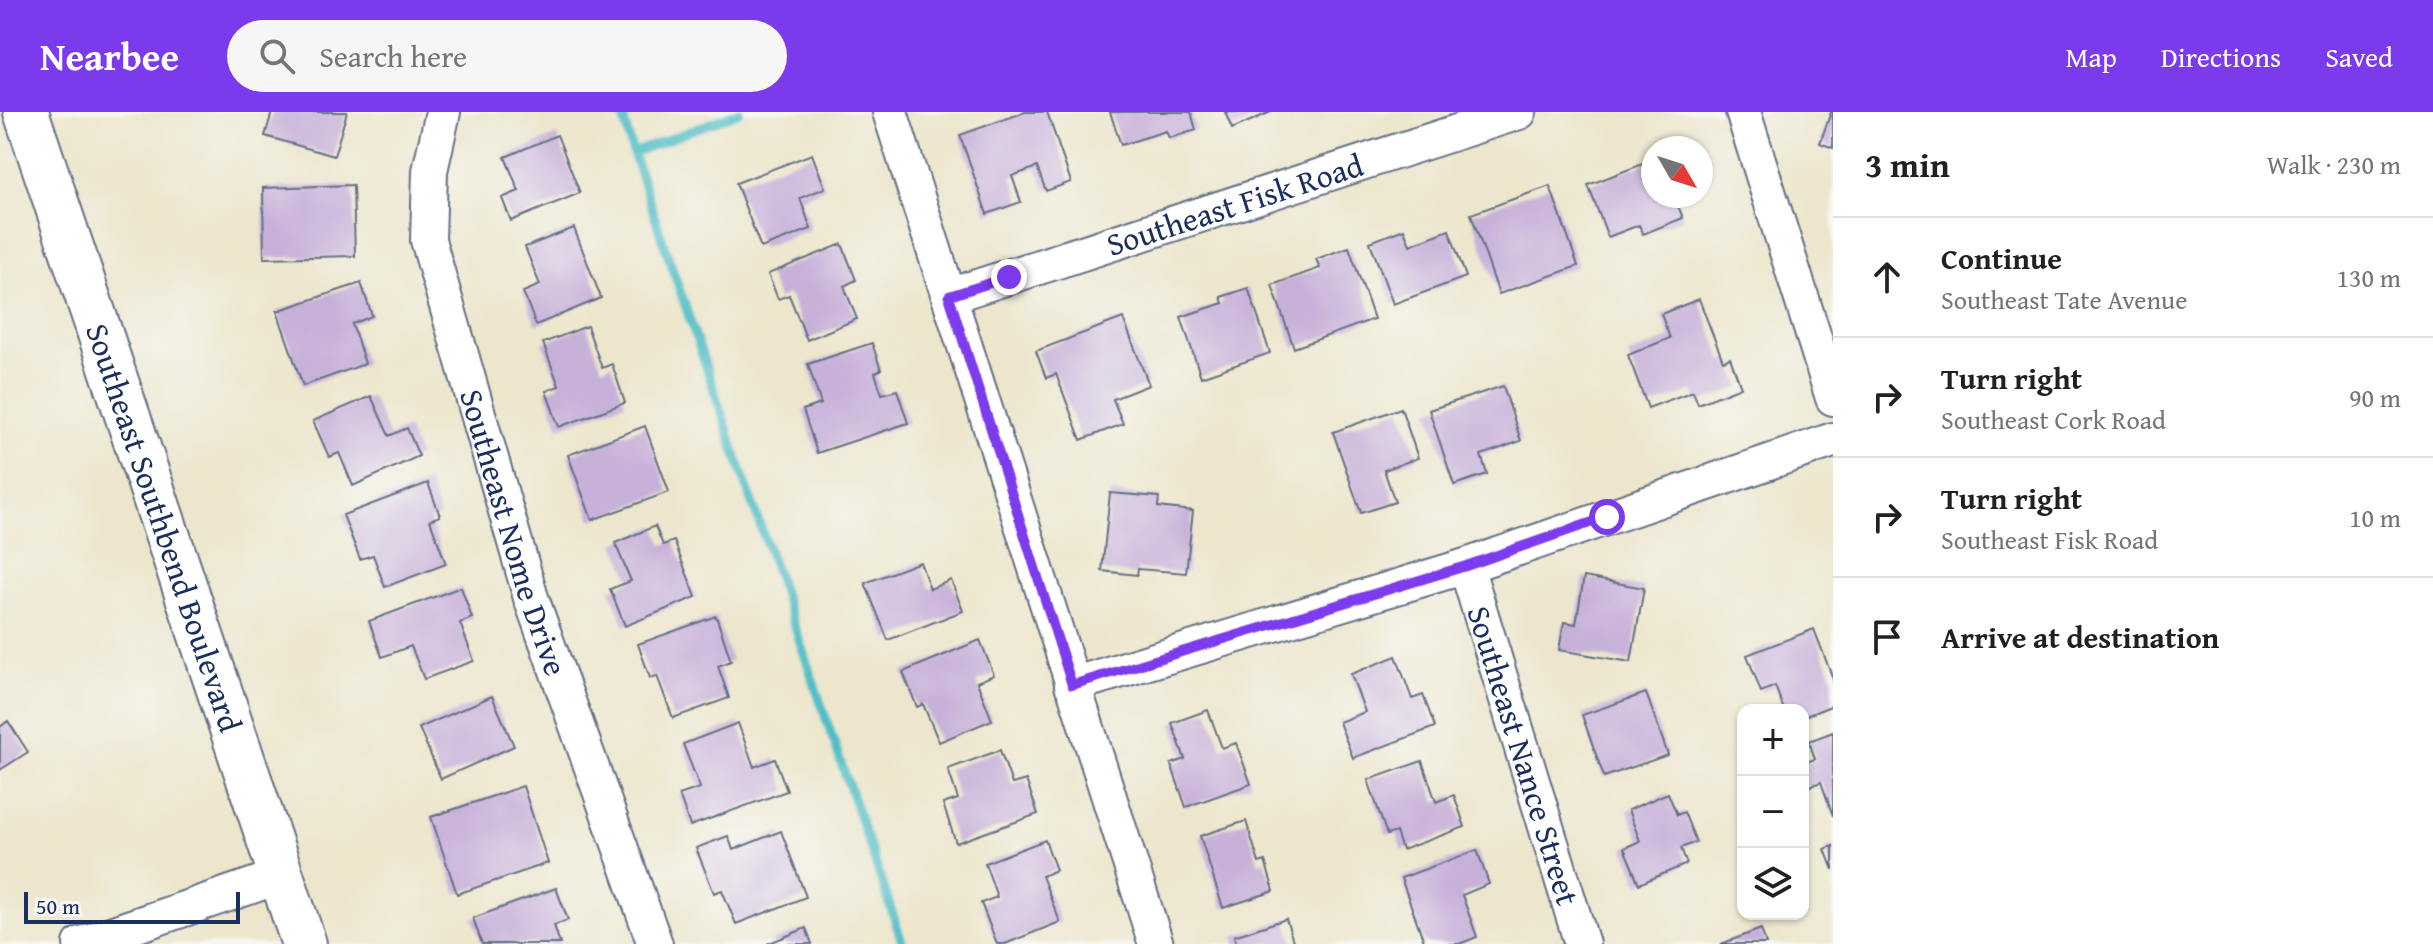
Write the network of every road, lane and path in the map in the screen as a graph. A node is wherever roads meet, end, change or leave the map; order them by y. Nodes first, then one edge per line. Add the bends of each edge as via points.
1 (26, 112) edge
2 (443, 112) edge
3 (890, 112) edge
4 (1519, 112) edge
5 (1743, 112) edge
6 (949, 296) junction
7 (1833, 398) edge
8 (1833, 440) edge
9 (1466, 566) junction
10 (1072, 685) junction
11 (281, 876) junction
12 (81, 944) edge
13 (304, 944) edge
14 (655, 944) edge
15 (1156, 944) edge
16 (1582, 944) edge

1 - 11 street, Southeast Southbend Boulevard
2 - 14 street, Southeast Nome Drive via 430,171 428,240 531,598
3 - 6 street
4 - 6 street, Southeast Fisk Road
5 - 7 street
6 - 10 street
8 - 9 street
9 - 10 street
9 - 16 street, Southeast Nance Street
10 - 15 street
11 - 12 street
11 - 13 street, Southeast Southbend Boulevard

